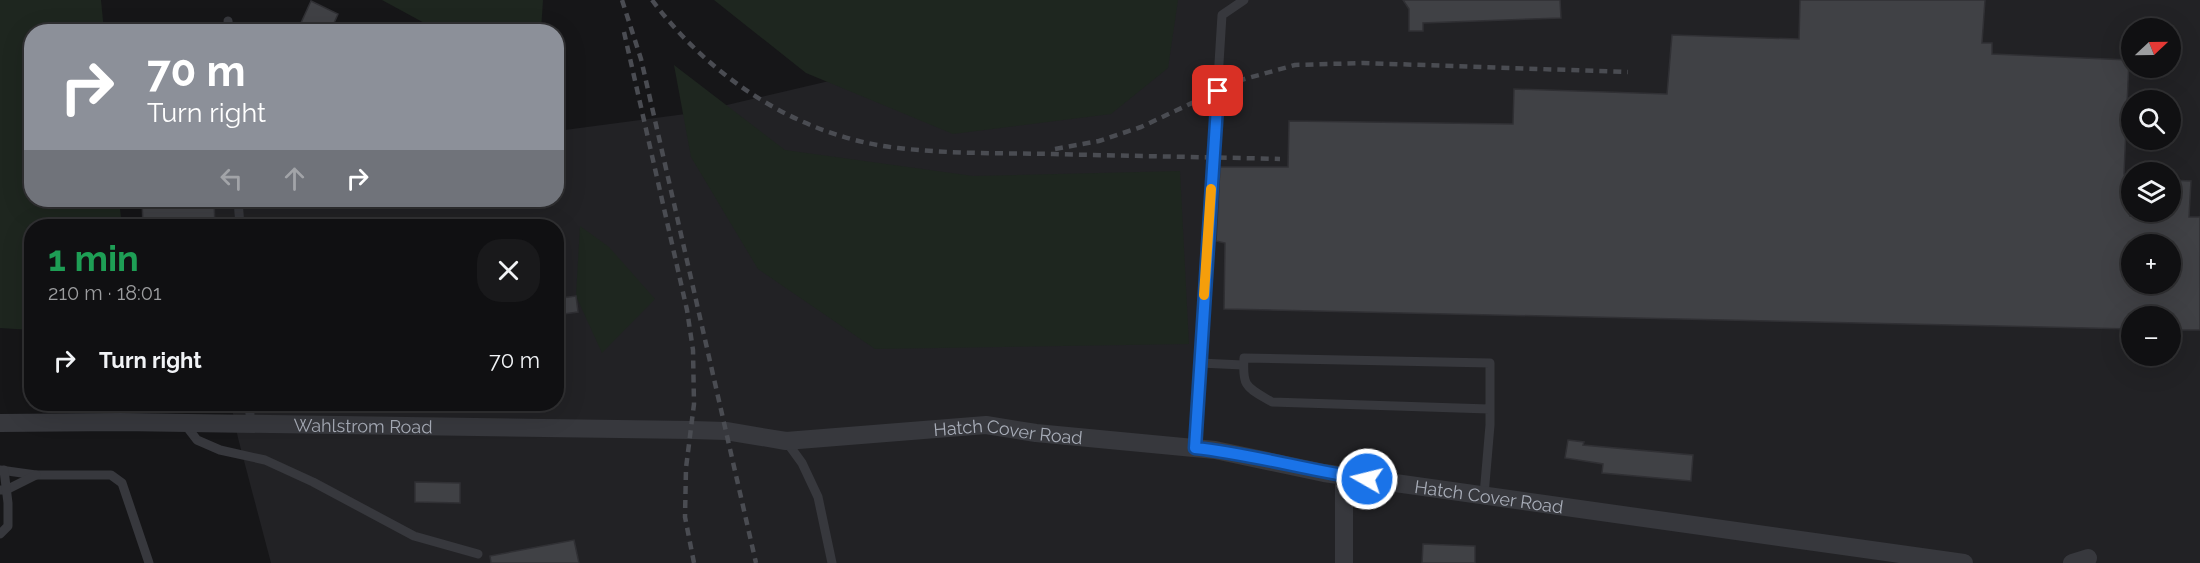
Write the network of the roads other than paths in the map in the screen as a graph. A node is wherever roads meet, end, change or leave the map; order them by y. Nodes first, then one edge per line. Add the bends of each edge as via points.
1 (1244, 0) edge
2 (228, 21) dead end
3 (228, 24) edge
4 (1200, 363) junction
5 (1244, 365) junction
6 (1489, 409) junction
7 (250, 411) edge
8 (0, 423) edge
9 (184, 423) junction
10 (251, 424) junction
11 (726, 431) joint
12 (786, 441) junction
13 (1195, 448) junction
14 (2, 470) edge
15 (36, 475) junction
16 (1344, 476) junction
17 (3, 490) edge
18 (1484, 495) junction
19 (0, 534) edge
20 (478, 554) dead end
21 (149, 563) edge
22 (832, 563) edge
23 (1344, 563) edge
24 (1964, 563) edge

1 - 4 lane via 1222,15
2 - 3 lane
4 - 5 lane
4 - 13 lane
5 - 6 lane via 1243,379 1248,387 1272,402
5 - 6 lane via 1244,358 1490,363
6 - 18 lane
7 - 10 lane
8 - 9 street, Wahlstrom Road
9 - 10 street, Wahlstrom Road
9 - 20 lane via 197,441 265,460 414,537
10 - 11 street, Wahlstrom Road
11 - 12 street, Hatch Cover Road
12 - 13 street, Hatch Cover Road via 986,425
12 - 22 lane via 818,497
13 - 16 street, Hatch Cover Road
14 - 15 lane
14 - 17 lane
15 - 17 lane
15 - 21 lane via 111,475 122,483
16 - 18 street, Hatch Cover Road
16 - 23 street
17 - 19 lane via 8,526
18 - 24 street, Hatch Cover Road

